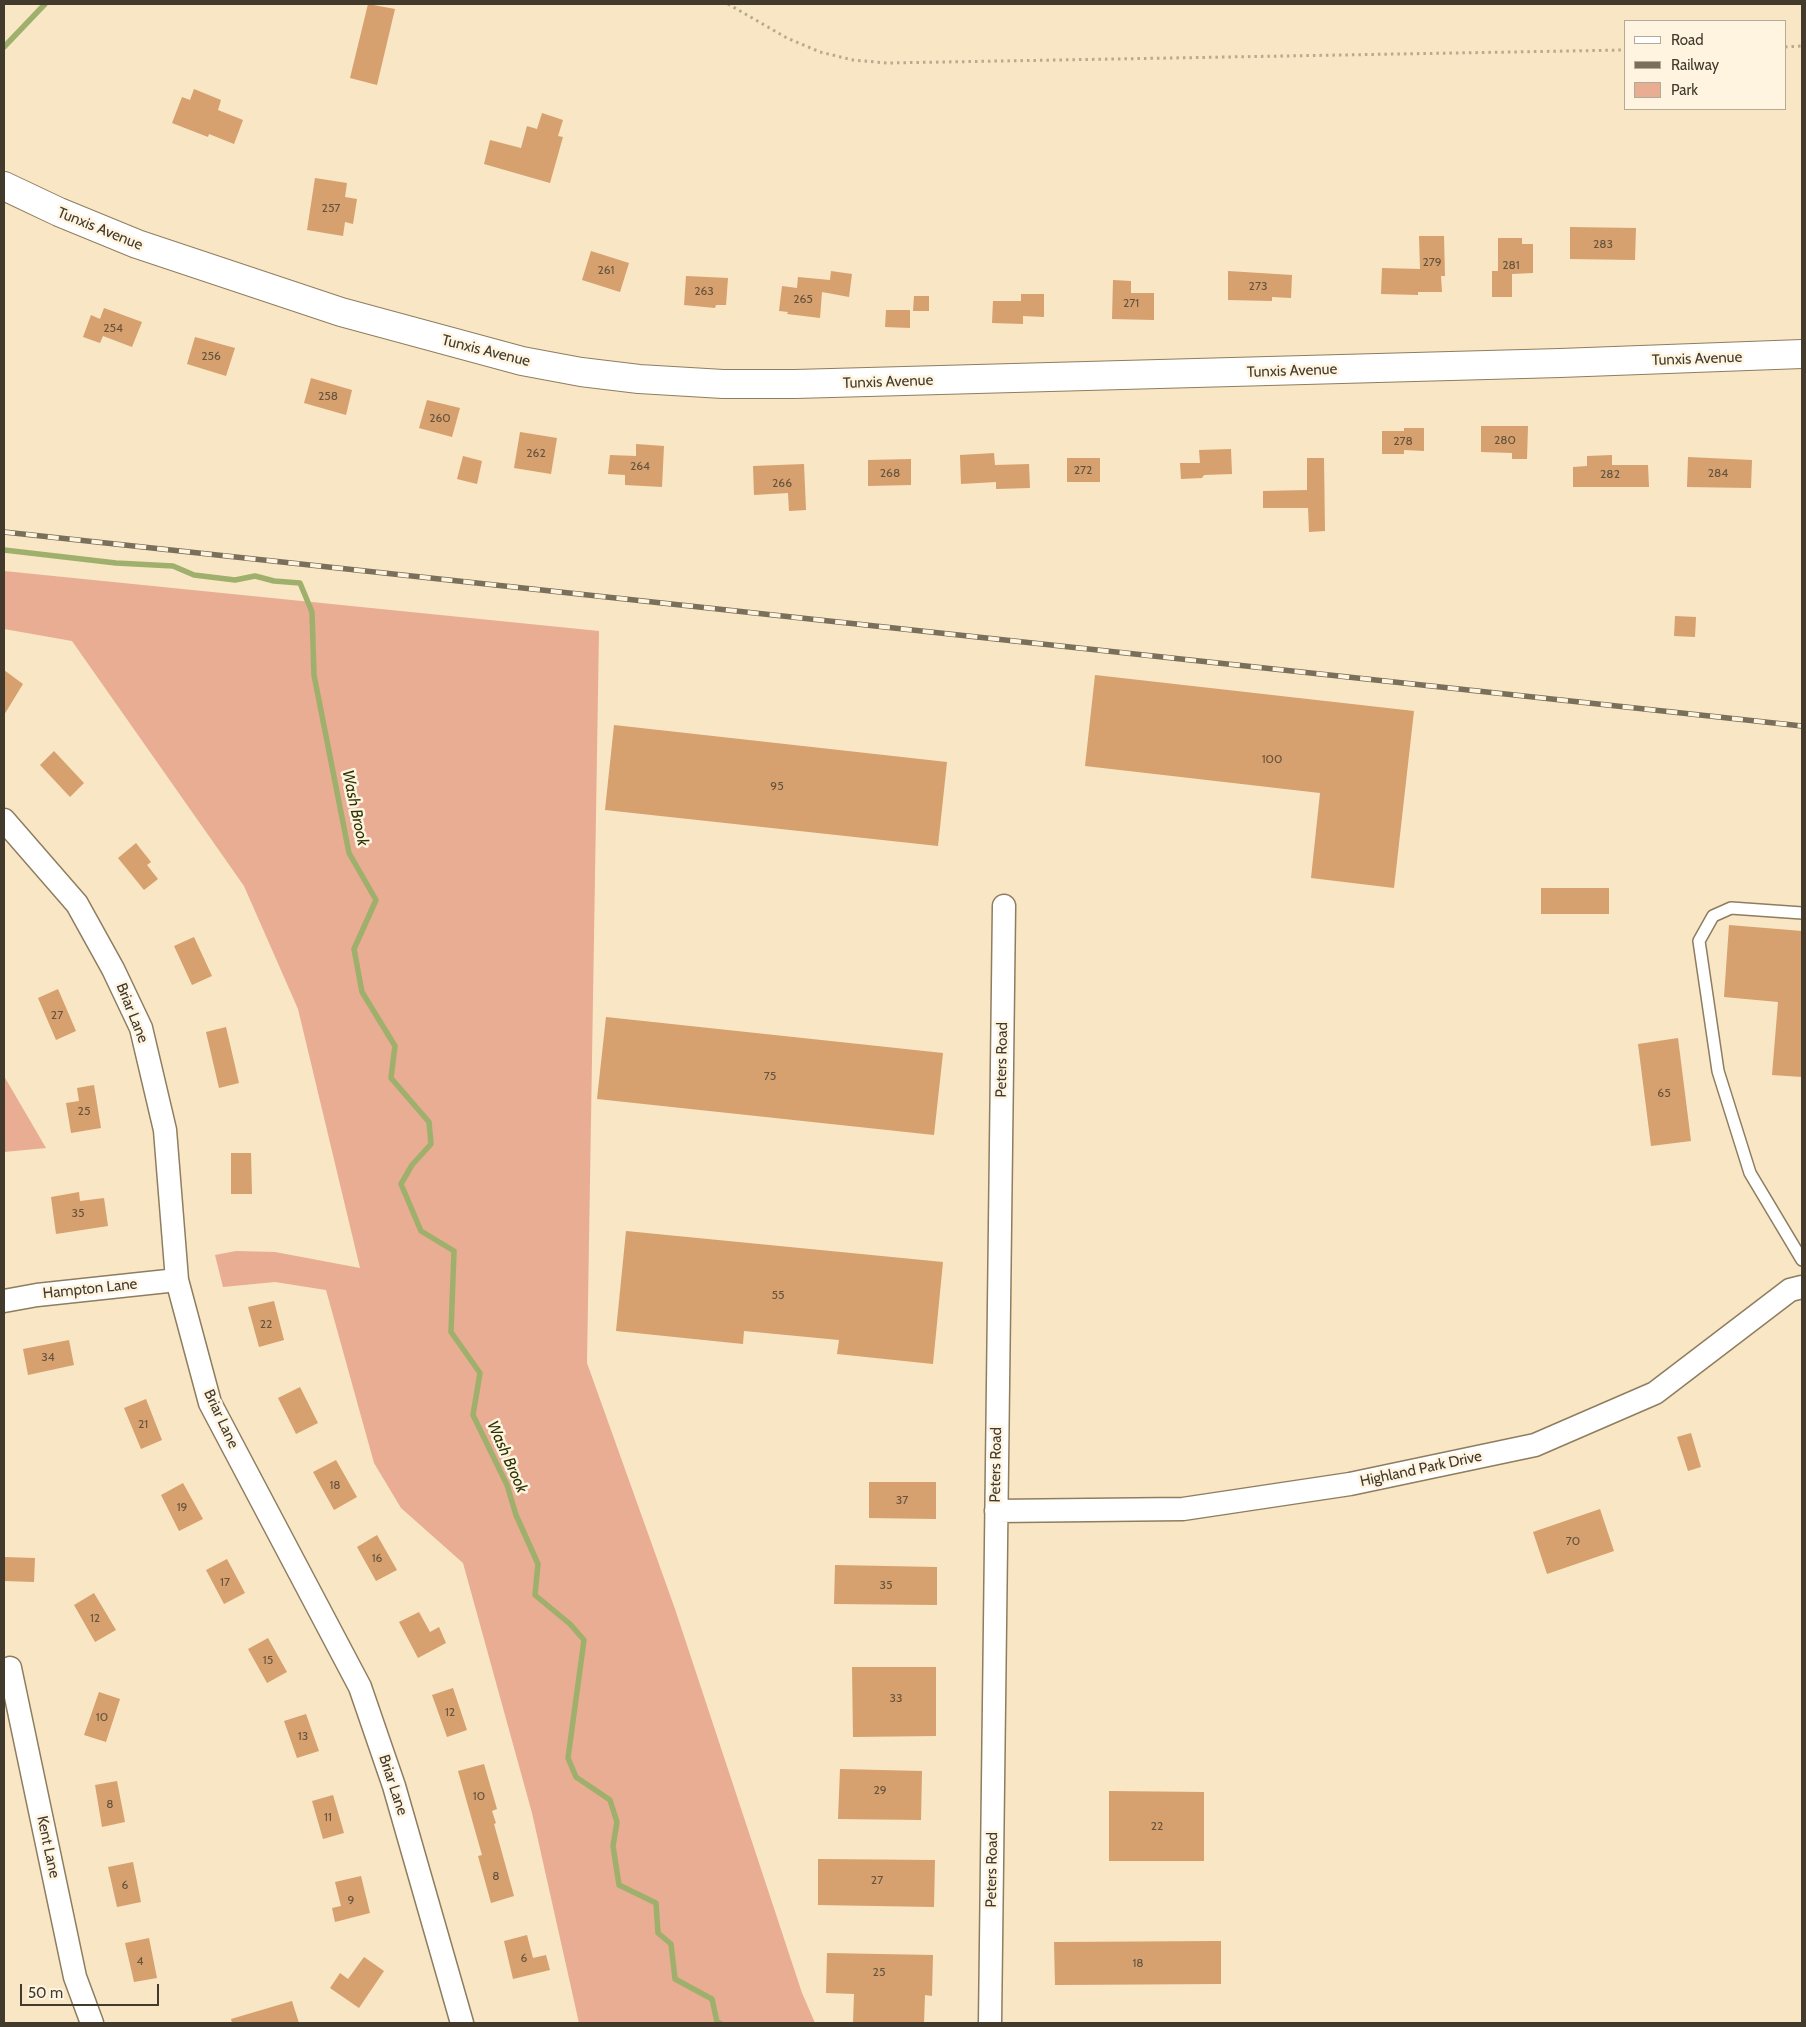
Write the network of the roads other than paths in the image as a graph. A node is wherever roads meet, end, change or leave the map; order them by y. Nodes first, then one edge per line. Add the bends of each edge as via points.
1 (4, 186) edge
2 (1802, 354) edge
3 (4, 820) edge
4 (1004, 906) dead end
5 (1802, 913) edge
6 (1802, 1260) edge
7 (177, 1280) junction
8 (1802, 1287) edge
9 (4, 1301) edge
10 (996, 1511) junction
11 (10, 1668) dead end
12 (92, 2023) edge
13 (462, 2023) edge
14 (990, 2023) edge

1 - 2 main road, Tunxis Avenue via 137,244 341,312 522,360 639,379 795,384
3 - 7 street, Briar Lane via 77,904 141,1028 165,1130
4 - 10 street, Peters Road
5 - 6 lane via 1730,908 1713,916 1698,941 1718,1071 1750,1173
7 - 9 street, Hampton Lane
7 - 13 street, Briar Lane via 210,1403 360,1687 394,1786
8 - 10 street, Highland Park Drive via 1790,1290 1655,1393 1534,1445 1350,1484 1183,1508
10 - 14 street, Peters Road
11 - 12 street, Kent Lane via 75,1976

